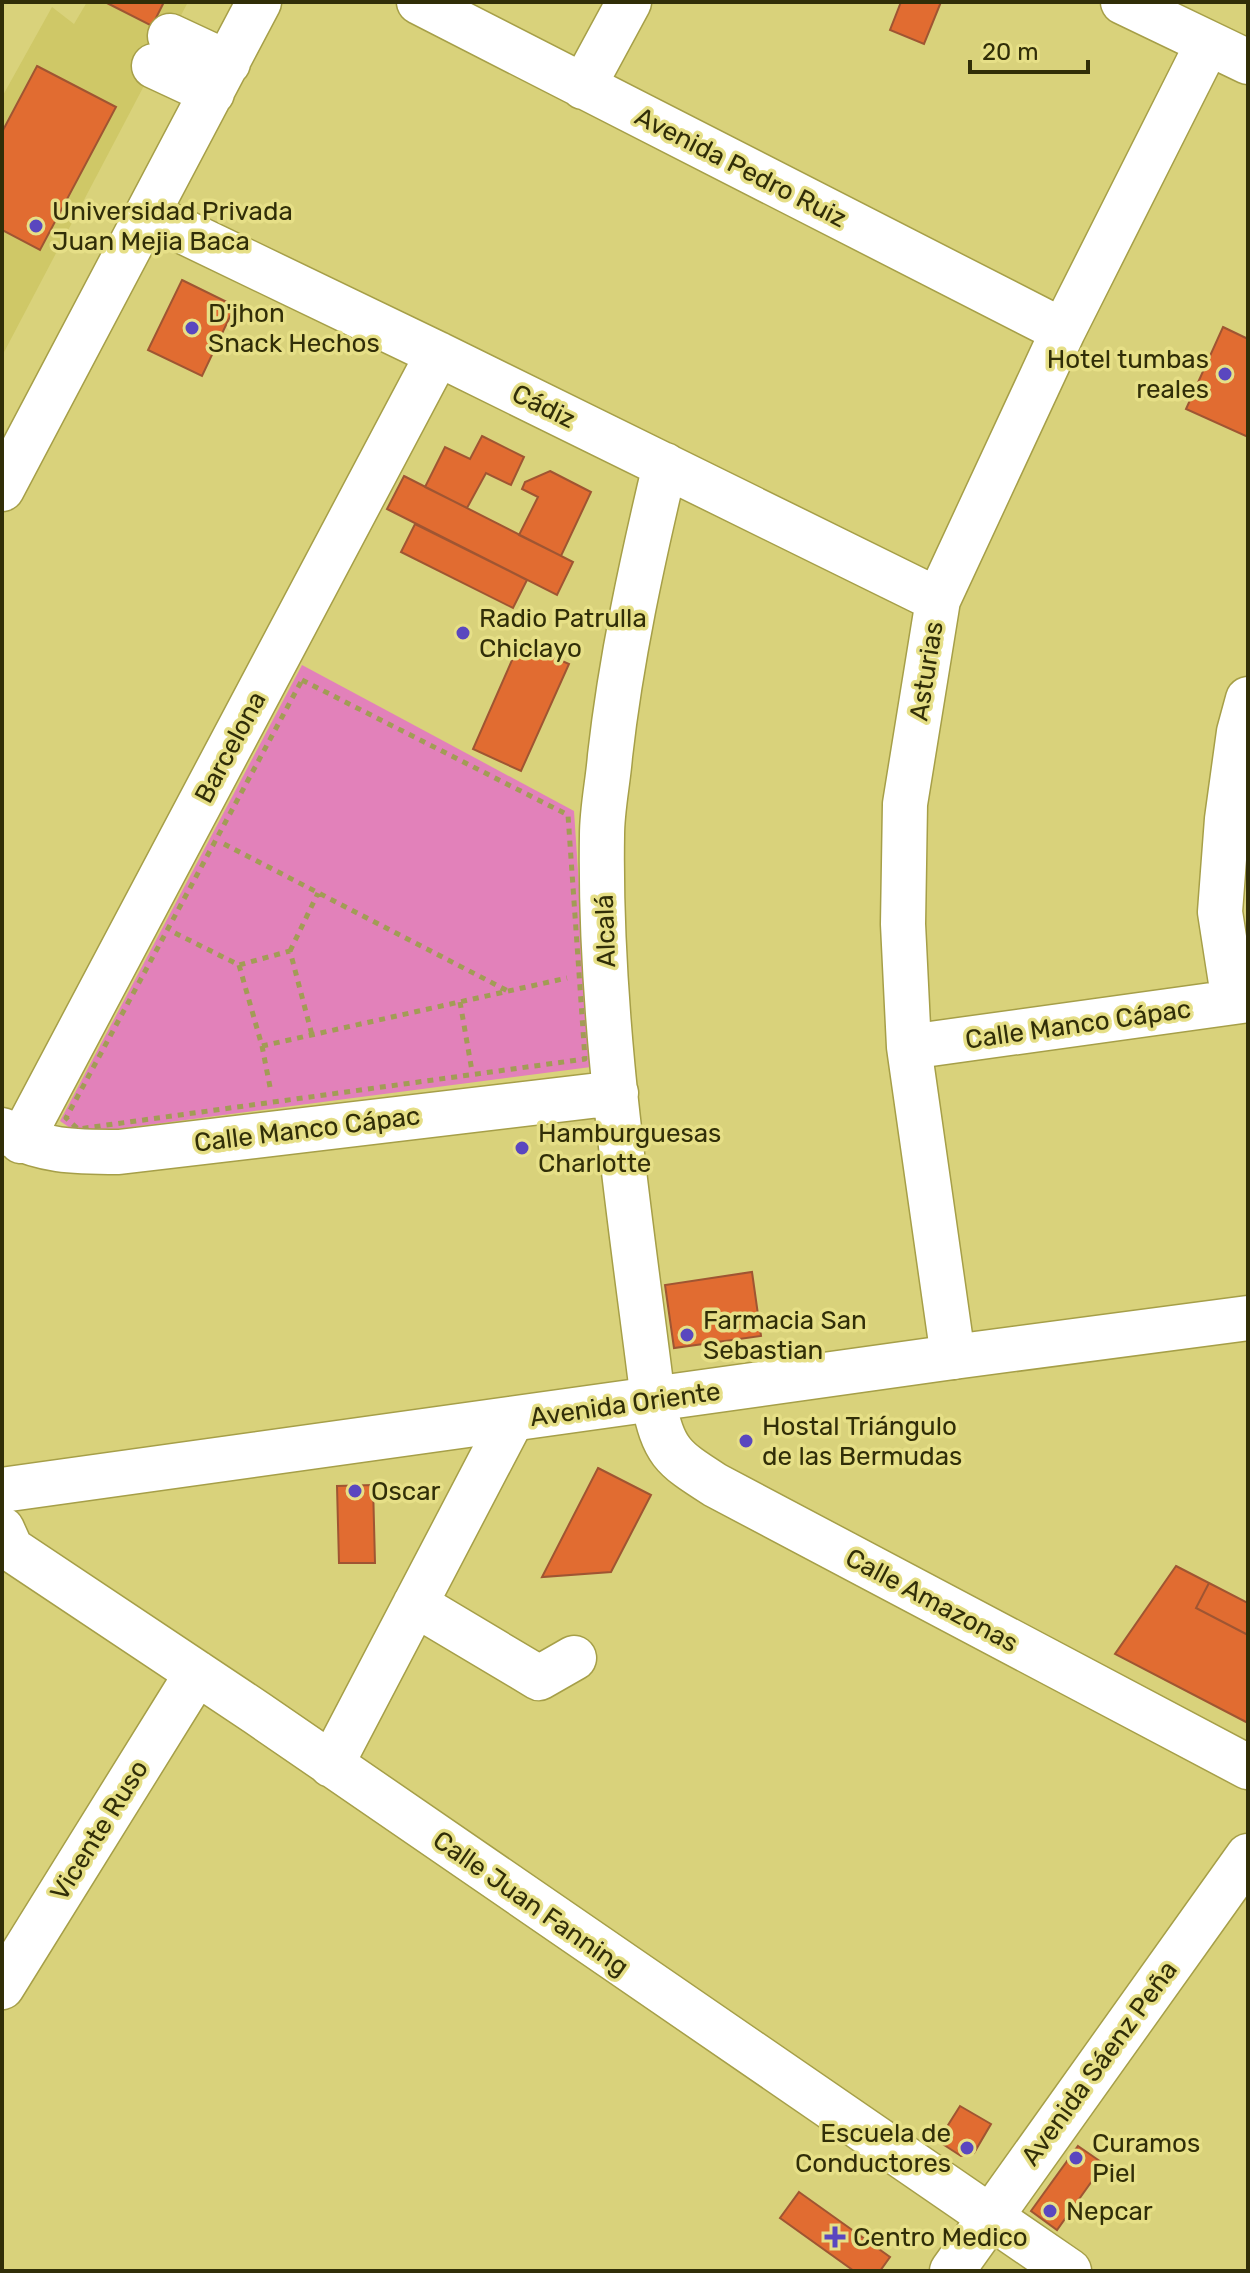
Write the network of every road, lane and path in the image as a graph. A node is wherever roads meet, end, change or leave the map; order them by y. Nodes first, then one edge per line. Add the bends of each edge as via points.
1 (259, 2) edge
2 (419, 2) edge
3 (629, 2) edge
4 (1123, 2) edge
5 (1208, 43) junction
6 (162, 51) dead end
7 (1248, 62) edge
8 (220, 78) junction
9 (583, 87) junction
10 (149, 215) junction
11 (1063, 331) junction
12 (438, 354) junction
13 (13, 445) edge
14 (665, 465) junction
15 (2, 489) edge
16 (938, 600) junction
17 (1248, 699) edge
18 (216, 840) junction
19 (318, 893) junction
20 (168, 929) junction
21 (290, 951) junction
22 (239, 965) junction
23 (579, 975) junction
24 (508, 991) junction
25 (460, 1001) junction
26 (1241, 1001) edge
27 (312, 1035) junction
28 (262, 1046) junction
29 (909, 1047) junction
30 (473, 1076) junction
31 (616, 1093) junction
32 (273, 1102) junction
33 (12, 1135) edge
34 (1248, 1318) edge
35 (953, 1357) junction
36 (653, 1400) junction
37 (511, 1421) junction
38 (2, 1490) edge
39 (5, 1548) edge
40 (415, 1604) junction
41 (500, 1655) dead end
42 (197, 1673) junction
43 (331, 1765) junction
44 (1248, 1767) edge
45 (1248, 1856) edge
46 (5, 1975) edge
47 (988, 2217) junction
48 (952, 2271) edge
49 (1069, 2271) edge

1 - 8 street
2 - 9 street, Avenida Pedro Ruiz
3 - 9 street
4 - 5 street
5 - 7 street
5 - 11 street, Asturias
6 - 8 street
8 - 10 street
9 - 11 street, Avenida Pedro Ruiz
10 - 12 street, Cádiz
10 - 13 street
11 - 16 street, Asturias
12 - 14 street, Cádiz
12 - 33 street, Barcelona
13 - 15 street
14 - 16 street, Cádiz
14 - 31 street, Alcalá via 633,606 602,832
16 - 29 street, Asturias via 905,804
17 - 26 street via 1227,819 1220,912
18 - 19 path
18 - 20 path
18 - 23 path via 302,680 568,815
19 - 21 path
19 - 24 path
20 - 22 path
20 - 32 path via 66,1118 78,1129
21 - 22 path
21 - 27 path
22 - 28 path
23 - 24 path
23 - 30 path via 585,1059
24 - 25 path
25 - 27 path
25 - 30 path
26 - 29 street, Calle Manco Cápac
27 - 28 path
28 - 32 path
29 - 35 street, Asturias
30 - 32 path
31 - 33 street, Calle Manco Cápac via 119,1152 67,1152
31 - 36 street, Alcalá
34 - 35 street, Avenida Oriente
35 - 36 street, Avenida Oriente
36 - 37 street, Avenida Oriente
36 - 44 street, Calle Amazonas via 660,1432 678,1461 715,1485
37 - 38 street, Avenida Oriente
37 - 40 street
39 - 42 street, Calle Juan Fanning
40 - 41 street
40 - 43 street
42 - 43 street, Calle Juan Fanning
42 - 46 street, Vicente Ruso
43 - 47 street, Calle Juan Fanning
45 - 47 street, Avenida Sáenz Peña
47 - 48 street, Avenida Sáenz Peña
47 - 49 street, Calle Juan Fanning

